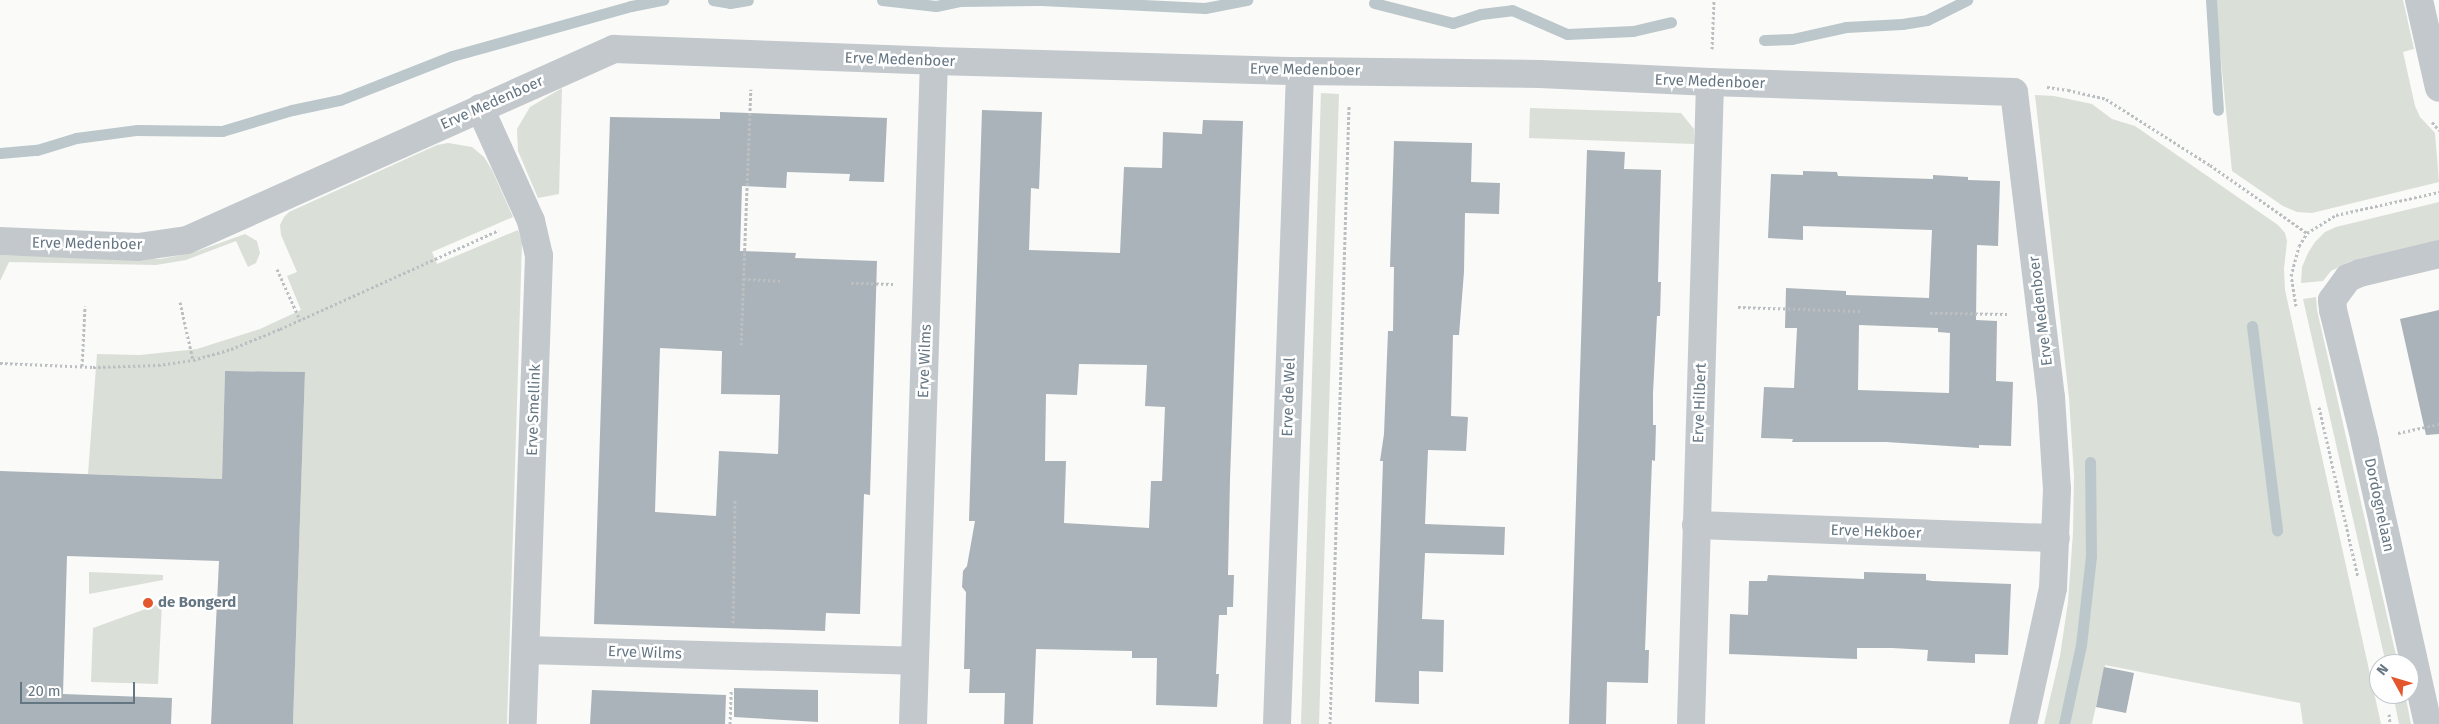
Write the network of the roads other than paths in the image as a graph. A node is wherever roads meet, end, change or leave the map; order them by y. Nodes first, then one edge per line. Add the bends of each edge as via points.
1 (2419, 0) edge
2 (934, 61) junction
3 (1300, 71) junction
4 (1710, 82) junction
5 (2439, 88) edge
6 (480, 108) junction
7 (0, 241) edge
8 (2439, 254) edge
9 (1696, 525) junction
10 (2056, 538) junction
11 (526, 650) junction
12 (914, 662) junction
13 (523, 724) edge
14 (913, 724) edge
15 (1277, 724) edge
16 (1691, 724) edge
17 (2023, 724) edge
18 (2428, 724) edge

1 - 5 street
2 - 3 street, Erve Medenboer
2 - 6 street, Erve Medenboer via 614,49
2 - 12 street, Erve Wilms
3 - 4 street, Erve Medenboer via 1540,74
3 - 15 street, Erve de Wel
4 - 9 street, Erve Hilbert
4 - 10 street, Erve Medenboer via 2014,92 2052,406
6 - 7 street, Erve Medenboer via 187,240 138,247
6 - 11 street, Erve Smellink via 529,216 539,256
8 - 18 street, Dordognelaan via 2348,278 2332,300
9 - 10 street, Erve Hekboer
9 - 16 street, Erve Hilbert
10 - 17 street, Erve Medenboer via 2053,588
11 - 12 street, Erve Wilms
11 - 13 street, Erve Smellink
12 - 14 street, Erve Wilms

